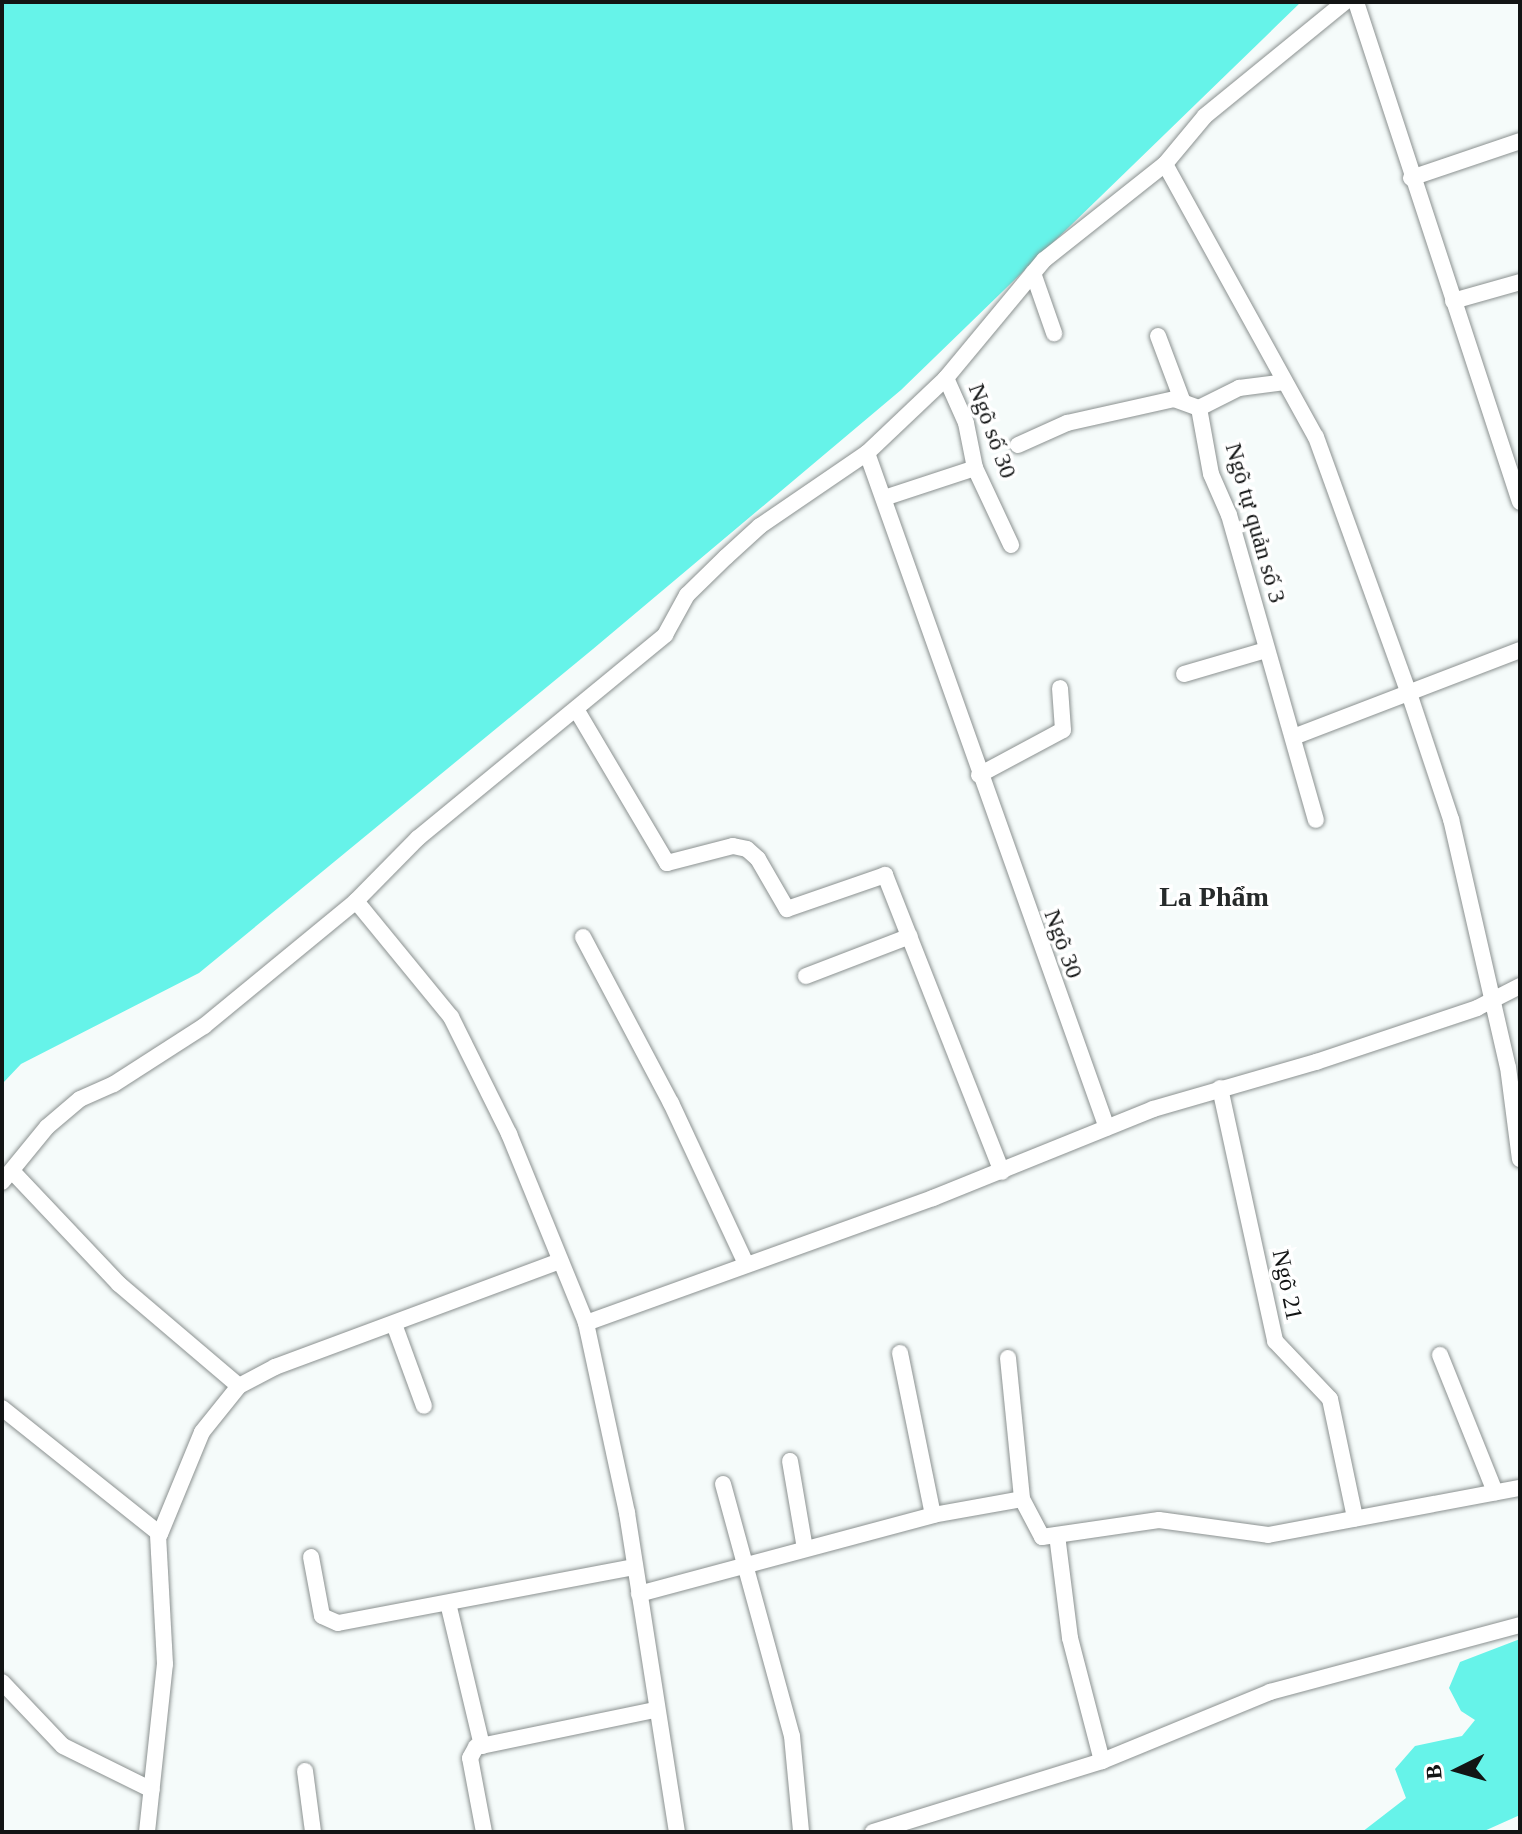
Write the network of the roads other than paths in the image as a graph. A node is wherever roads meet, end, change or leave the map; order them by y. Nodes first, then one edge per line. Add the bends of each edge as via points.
1 (1345, 2) edge
2 (1356, 2) edge
3 (1520, 141) edge
4 (1165, 164) junction
5 (1411, 178) junction
6 (1033, 273) junction
7 (1520, 282) edge
8 (1453, 301) junction
9 (1054, 333) dead end
10 (1158, 336) dead end
11 (946, 378) junction
12 (1285, 382) junction
13 (1182, 400) junction
14 (1199, 408) junction
15 (1018, 445) dead end
16 (867, 453) junction
17 (975, 468) junction
18 (884, 498) junction
19 (1520, 502) edge
20 (1011, 545) dead end
21 (1266, 650) junction
22 (1520, 650) edge
23 (1184, 674) dead end
24 (1060, 688) dead end
25 (1410, 696) junction
26 (576, 709) junction
27 (1296, 736) junction
28 (979, 775) junction
29 (1316, 820) dead end
30 (356, 901) junction
31 (910, 936) junction
32 (583, 937) dead end
33 (806, 976) dead end
34 (1520, 986) edge
35 (1493, 996) junction
36 (1220, 1088) junction
37 (1107, 1128) junction
38 (1520, 1159) edge
39 (1002, 1172) junction
40 (7, 1176) edge
41 (557, 1262) junction
42 (746, 1264) junction
43 (586, 1323) junction
44 (394, 1324) junction
45 (900, 1353) dead end
46 (1440, 1355) dead end
47 (1008, 1358) dead end
48 (239, 1386) junction
49 (424, 1406) dead end
50 (2, 1408) edge
51 (790, 1461) dead end
52 (723, 1484) dead end
53 (1520, 1488) edge
54 (1495, 1492) junction
55 (1022, 1499) junction
56 (933, 1515) junction
57 (1355, 1518) junction
58 (158, 1534) junction
59 (1057, 1535) junction
60 (805, 1549) junction
61 (311, 1557) dead end
62 (635, 1567) junction
63 (745, 1569) junction
64 (639, 1594) junction
65 (448, 1603) junction
66 (1520, 1625) edge
67 (2, 1682) edge
68 (655, 1710) junction
69 (482, 1746) junction
70 (1102, 1761) junction
71 (305, 1771) dead end
72 (152, 1790) junction
73 (147, 1832) edge
74 (313, 1832) edge
75 (484, 1832) edge
76 (677, 1832) edge
77 (801, 1832) edge
78 (873, 1832) edge

1 - 4 street via 1205,116
2 - 5 street
3 - 5 street
4 - 6 street
4 - 12 street
5 - 8 street
6 - 9 street
6 - 11 street
7 - 8 street
8 - 19 street
10 - 13 street
11 - 16 street
11 - 17 street, Ngõ số 30 via 966,423
12 - 14 street via 1239,388
12 - 25 street via 1316,437
13 - 14 street
13 - 15 street via 1067,423
14 - 21 street, Ngõ tự quản số 3 via 1211,474 1229,515
16 - 18 street, Ngõ 30
16 - 26 street via 760,526 687,595 665,635
17 - 18 street
17 - 20 street, Ngõ số 30
18 - 28 street, Ngõ 30
21 - 23 street
21 - 27 street, Ngõ tự quản số 3
22 - 25 street
24 - 28 street via 1063,730
25 - 27 street
25 - 35 street via 1451,819
26 - 30 street via 418,838
26 - 31 street via 667,863 733,846 747,849 787,909 884,874
27 - 29 street, Ngõ tự quản số 3
28 - 37 street, Ngõ 30
30 - 40 street via 204,1026 114,1084 80,1099 47,1127
30 - 41 street via 451,1017 509,1134
31 - 33 street
31 - 39 street
32 - 42 street via 671,1103
34 - 35 street
35 - 36 street via 1477,1008
35 - 38 street
36 - 37 street
36 - 57 street, Ngõ 21 via 1275,1341 1330,1399
37 - 39 street
39 - 42 street
40 - 48 street via 119,1284
41 - 43 street
41 - 44 street
42 - 43 street
43 - 62 street
44 - 48 street via 275,1367
44 - 49 street
45 - 56 street
46 - 54 street
47 - 55 street
48 - 58 street via 202,1432
50 - 58 street
51 - 60 street
52 - 63 street
53 - 54 street
54 - 57 street
55 - 56 street
55 - 59 street via 1036,1533
56 - 60 street
57 - 59 street via 1268,1535 1159,1520
58 - 72 street via 165,1664
59 - 70 street via 1070,1638
60 - 63 street
61 - 65 street via 328,1620 354,1621
62 - 64 street
62 - 65 street
63 - 64 street
63 - 77 street via 799,1764
64 - 68 street
65 - 69 street
66 - 70 street via 1270,1692
67 - 72 street via 63,1746
68 - 69 street
68 - 76 street
69 - 75 street via 470,1758
70 - 78 street
71 - 74 street
72 - 73 street

